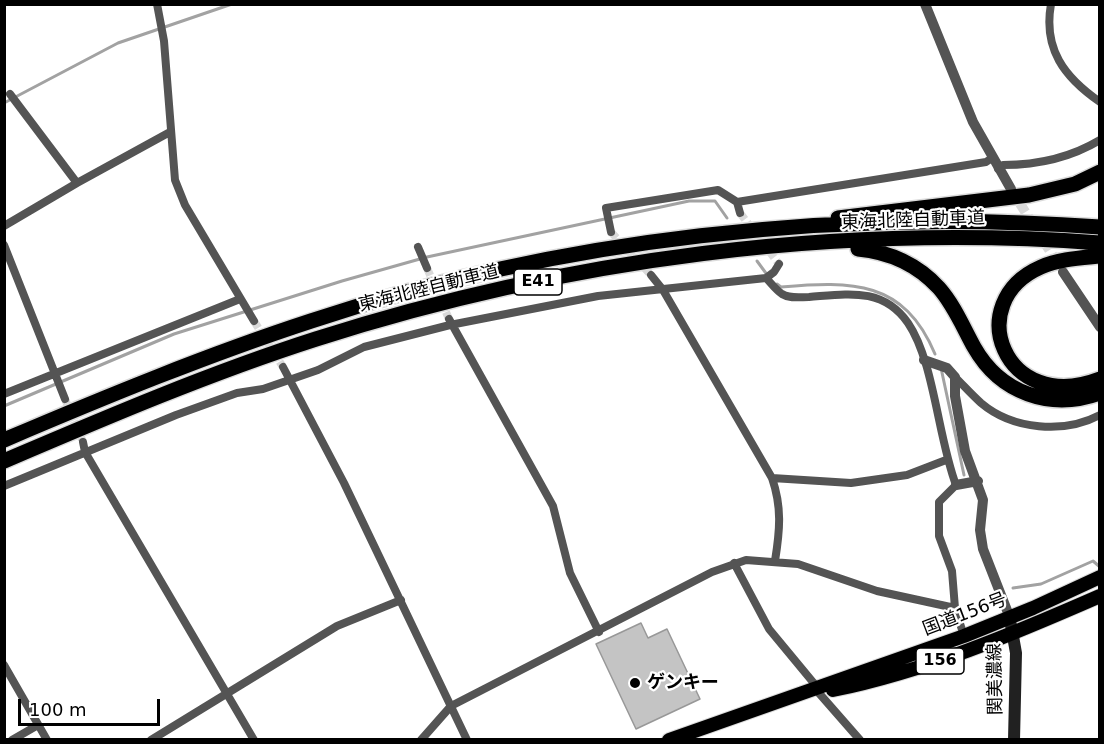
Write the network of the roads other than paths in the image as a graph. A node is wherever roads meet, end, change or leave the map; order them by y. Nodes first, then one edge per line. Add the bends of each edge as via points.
1 (157, 4) edge
2 (925, 4) edge
3 (1051, 4) edge
4 (11, 95) dead end
5 (1100, 102) edge
6 (170, 132) junction
7 (1100, 140) edge
8 (992, 158) junction
9 (998, 169) junction
10 (1100, 172) edge
11 (77, 183) junction
12 (1011, 189) tunnel mouth
13 (737, 202) junction
14 (740, 213) tunnel mouth
15 (4, 226) edge
16 (1100, 227) edge
17 (610, 229) dead end
18 (722, 234) junction
19 (1100, 243) edge
20 (4, 245) edge
21 (419, 250) dead end
22 (1100, 256) edge
23 (779, 264) dead end
24 (426, 266) tunnel mouth
25 (649, 268) junction
26 (1063, 272) tunnel mouth
27 (768, 276) junction
28 (663, 290) junction
29 (241, 300) junction
30 (253, 320) tunnel mouth
31 (450, 322) junction
32 (1100, 327) edge
33 (924, 360) junction
34 (283, 367) tunnel mouth
35 (55, 375) junction
36 (955, 377) junction
37 (291, 379) junction
38 (1100, 379) edge
39 (1100, 393) edge
40 (4, 394) edge
41 (65, 399) tunnel mouth
42 (1100, 415) edge
43 (4, 440) edge
44 (84, 447) junction
45 (946, 460) junction
46 (4, 461) edge
47 (772, 478) junction
48 (978, 481) junction
49 (956, 485) junction
50 (4, 486) edge
51 (775, 561) junction
52 (734, 563) junction
53 (1096, 579) edge
54 (1100, 596) edge
55 (401, 600) junction
56 (955, 608) junction
57 (1010, 618) junction
58 (599, 632) junction
59 (1014, 634) junction
60 (964, 636) junction
61 (4, 664) edge
62 (818, 690) junction
63 (228, 694) junction
64 (451, 706) junction
65 (38, 725) junction
66 (4, 731) edge
67 (12, 739) edge
68 (47, 740) edge
69 (151, 740) edge
70 (254, 740) edge
71 (421, 740) edge
72 (467, 740) edge
73 (669, 740) edge
74 (860, 740) edge
75 (1014, 740) edge

1 - 6 street
2 - 8 street via 973,122
3 - 5 street via 1048,30 1053,49 1078,87
4 - 11 street
6 - 11 street
6 - 29 street via 175,180 185,205
7 - 9 street via 1082,151 1053,160 1003,165
8 - 9 street
8 - 13 street
9 - 12 street
10 - 18 highway via 1075,184 1029,195
11 - 15 street
13 - 14 street
13 - 17 street via 718,190 606,208
16 - 18 highway, 東海北陸自動車道 / E41 via 947,222
18 - 43 highway, 東海北陸自動車道 / E41 via 551,259 389,298 226,351
19 - 25 highway, 東海北陸自動車道 / E41 via 1010,239 885,241 729,251
20 - 35 street
21 - 24 street
22 - 38 highway via 1055,262 1025,276 1006,300 999,331 1011,362 1033,382 1065,388
23 - 27 street
25 - 28 street
25 - 39 highway via 847,248 873,250 911,264 939,288 975,350 1003,383 1042,399 1083,399
25 - 46 highway, 東海北陸自動車道 / E41 via 557,278 317,339 148,400
26 - 32 street
27 - 28 street
27 - 33 street via 783,294 794,298 848,294 876,297 894,306 909,325
28 - 31 street via 598,296
28 - 47 street
29 - 30 street
29 - 35 street
31 - 37 street via 364,347
31 - 58 street via 549,498 570,573
33 - 36 street via 947,368
33 - 45 street
34 - 37 street
35 - 40 street
35 - 41 street
36 - 42 street via 982,404 1008,419 1030,425 1084,423
36 - 48 street via 965,451
37 - 44 street via 237,393
37 - 55 street
44 - 50 street
44 - 63 street
45 - 47 street via 907,475 851,483
45 - 49 street
47 - 51 street via 781,527
48 - 49 street
48 - 57 street via 983,549
49 - 56 street via 939,502 939,536 952,571
51 - 52 street
51 - 56 street via 798,564 877,591
52 - 58 street
52 - 62 street via 769,629
53 - 57 highway, 国道156号 / 156
54 - 59 highway, 国道156号 / 156
55 - 63 street via 337,626
55 - 64 street
56 - 60 street
57 - 59 main road, 関美濃線
57 - 60 highway, 国道156号 / 156
58 - 64 street
59 - 62 highway, 国道156号 / 156 via 898,673
59 - 75 main road, 関美濃線
60 - 62 highway, 国道156号 / 156
61 - 65 street
62 - 73 highway, 国道156号 / 156
62 - 74 street
63 - 69 street
63 - 70 street
64 - 71 street
64 - 72 street
65 - 67 street
65 - 68 street
66 - 67 street

